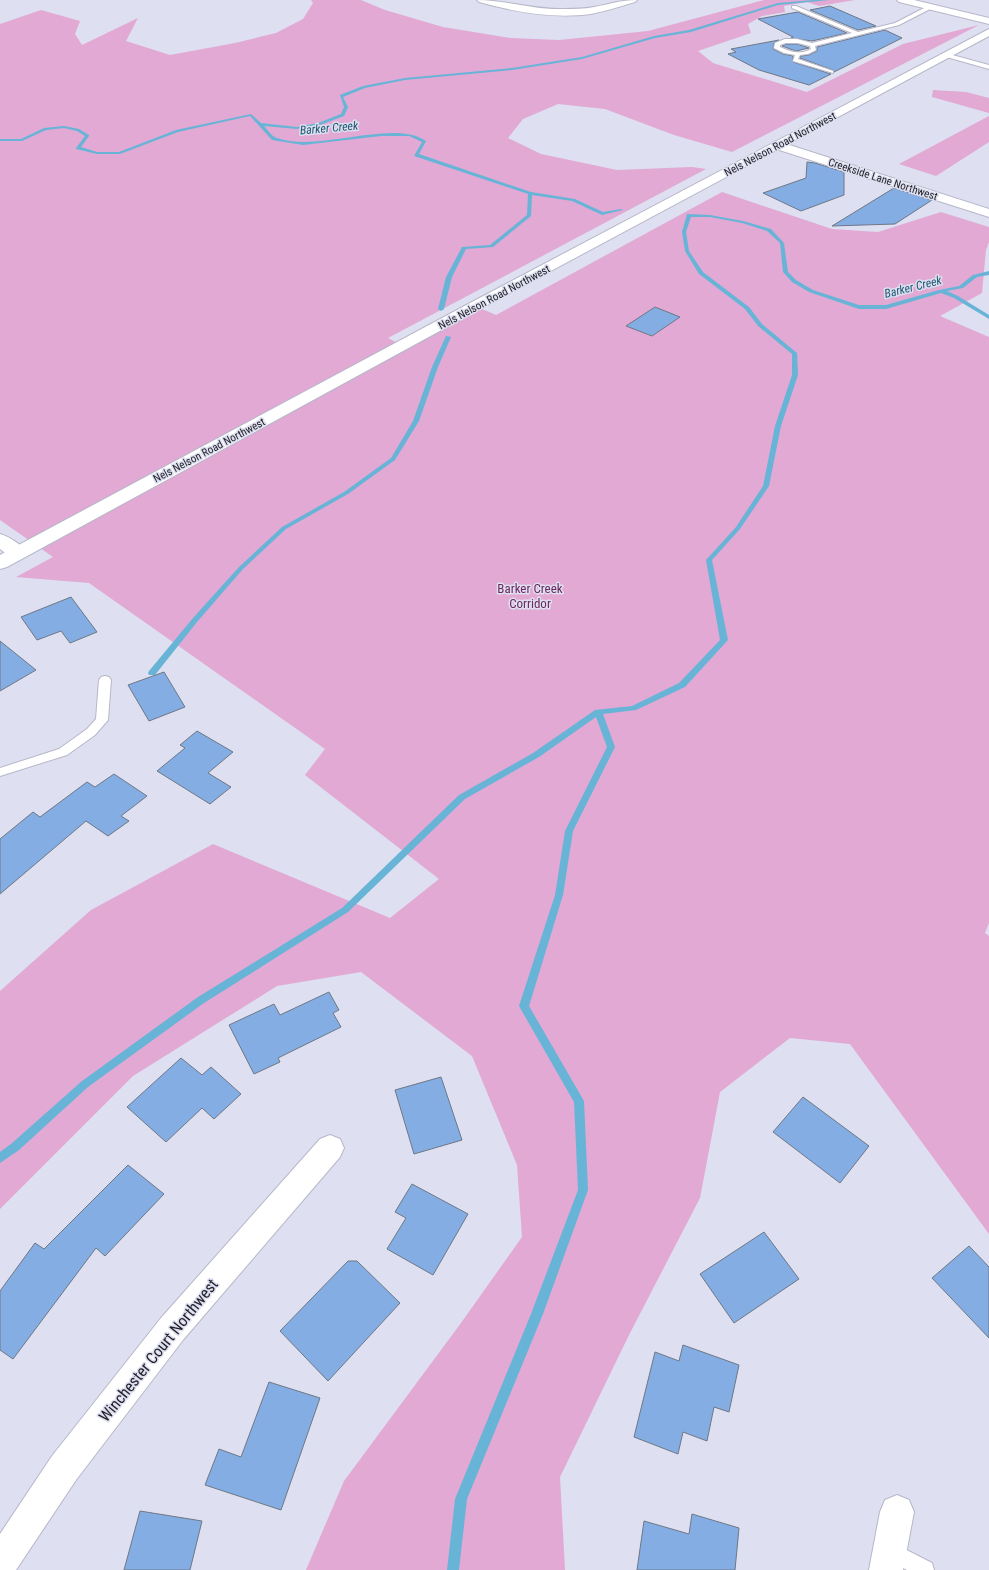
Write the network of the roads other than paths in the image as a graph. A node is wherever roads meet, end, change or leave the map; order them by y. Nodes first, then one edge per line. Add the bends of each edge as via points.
1 (482, 0) edge
2 (632, 0) edge
3 (902, 0) edge
4 (794, 6) dead end
5 (930, 7) junction
6 (989, 29) edge
7 (856, 33) junction
8 (812, 45) junction
9 (798, 54) junction
10 (945, 55) junction
11 (989, 67) edge
12 (831, 72) dead end
13 (776, 145) junction
14 (989, 213) edge
15 (0, 540) edge
16 (18, 553) junction
17 (0, 563) edge
18 (105, 680) dead end
19 (0, 772) edge
20 (330, 1148) dead end
21 (897, 1512) dead end
22 (888, 1560) edge
23 (0, 1564) edge
24 (925, 1570) edge

1 - 2 street via 511,8 564,13 591,10
3 - 5 street
4 - 7 lane
5 - 6 street
5 - 7 lane via 897,24
6 - 10 street, Nels Nelson Road Northwest
7 - 8 lane
8 - 9 lane via 812,51
8 - 9 lane via 791,40 780,42 776,46 785,52
9 - 12 lane via 795,60
10 - 11 lane
10 - 13 street, Nels Nelson Road Northwest
13 - 14 street, Creekside Lane Northwest
13 - 16 street, Nels Nelson Road Northwest
15 - 16 street
16 - 17 street, Nels Nelson Road Northwest
18 - 19 lane via 102,720 91,732 63,752
20 - 23 street, Winchester Court Northwest via 172,1329 64,1468
21 - 22 street
22 - 24 lane

